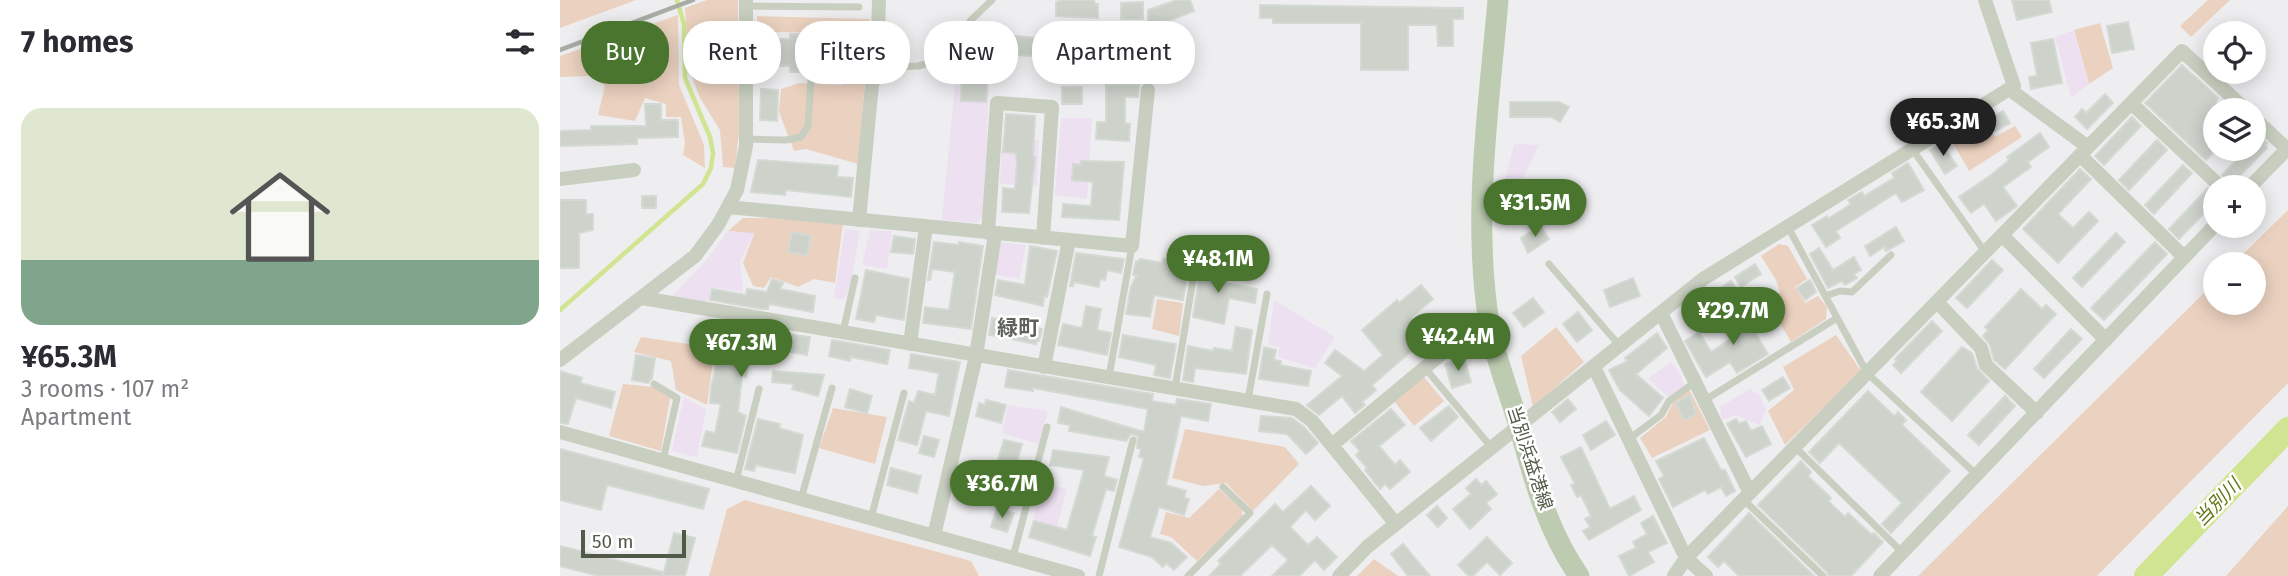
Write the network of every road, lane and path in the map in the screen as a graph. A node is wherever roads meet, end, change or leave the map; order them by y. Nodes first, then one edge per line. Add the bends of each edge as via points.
1 (878, 0) edge
2 (992, 0) edge
3 (1498, 0) edge
4 (1985, 0) edge
5 (746, 3) edge
6 (859, 7) dead end
7 (878, 21) edge
8 (970, 21) edge
9 (811, 84) edge
10 (872, 84) edge
11 (2009, 89) junction
12 (1148, 90) dead end
13 (2233, 98) edge
14 (2131, 103) junction
15 (2266, 129) edge
16 (746, 138) junction
17 (1912, 149) junction
18 (2084, 151) junction
19 (634, 170) dead end
20 (2208, 175) edge
21 (2262, 175) edge
22 (560, 179) edge
23 (728, 207) junction
24 (859, 220) junction
25 (1788, 226) junction
26 (926, 227) junction
27 (991, 233) junction
28 (2002, 235) junction
29 (1043, 238) junction
30 (2203, 238) edge
31 (1069, 240) junction
32 (1132, 246) junction
33 (1985, 252) junction
34 (1196, 255) dead end
35 (1891, 255) dead end
36 (2185, 257) junction
37 (1549, 264) dead end
38 (855, 278) dead end
39 (1267, 294) dead end
40 (1825, 296) junction
41 (642, 298) junction
42 (1937, 302) junction
43 (1661, 313) junction
44 (1837, 318) junction
45 (1489, 323) junction
46 (843, 332) junction
47 (2106, 340) junction
48 (910, 344) junction
49 (1620, 346) junction
50 (976, 356) junction
51 (560, 360) edge
52 (1594, 366) junction
53 (1045, 367) junction
54 (1425, 368) junction
55 (1867, 373) junction
56 (1109, 378) junction
57 (1695, 382) junction
58 (654, 384) dead end
59 (832, 388) dead end
60 (759, 389) dead end
61 (1175, 389) junction
62 (904, 393) dead end
63 (1248, 401) junction
64 (1704, 401) junction
65 (2037, 413) junction
66 (1519, 426) junction
67 (1047, 427) dead end
68 (560, 432) edge
69 (1629, 439) junction
70 (1133, 440) dead end
71 (1332, 445) junction
72 (1794, 447) junction
73 (1493, 449) junction
74 (663, 461) junction
75 (1978, 476) junction
76 (736, 481) junction
77 (1223, 487) dead end
78 (1747, 496) junction
79 (801, 499) junction
80 (871, 518) junction
81 (1396, 524) junction
82 (934, 536) junction
83 (1903, 553) junction
84 (1013, 557) junction
85 (1686, 558) junction
86 (1078, 576) edge
87 (1099, 576) edge
88 (1188, 576) edge
89 (1339, 576) edge
90 (1579, 576) edge
91 (1674, 576) edge
92 (1706, 576) edge
93 (1823, 576) edge
94 (1880, 576) edge

1 - 7 street
2 - 8 lane
3 - 45 main road, 当別浜益港線 via 1481,228
4 - 11 street via 2014,86
5 - 6 lane
5 - 16 street
9 - 16 lane via 808,126 801,137
10 - 24 street
11 - 17 street
11 - 18 street
12 - 32 street
13 - 14 street via 2182,51
14 - 18 street
14 - 20 street
15 - 21 street via 2287,149
16 - 23 street via 737,190
17 - 25 street
17 - 33 lane
18 - 28 street
18 - 36 street
19 - 22 street
23 - 24 street
23 - 41 street via 695,256
24 - 26 street
25 - 40 lane
25 - 43 street via 1703,279
26 - 27 street
26 - 48 street
27 - 29 street
27 - 29 street via 997,103 1052,107
27 - 50 street
28 - 33 street
28 - 47 street
29 - 31 street
30 - 36 street
31 - 32 street
31 - 53 street
32 - 56 lane
33 - 42 street
34 - 61 lane
35 - 40 lane via 1852,292
36 - 47 street
37 - 49 lane
38 - 46 lane
39 - 63 lane
40 - 44 lane
41 - 46 street
41 - 51 street
42 - 55 street
42 - 65 street via 1981,348 1986,365
43 - 49 street
43 - 57 street
44 - 55 lane
44 - 64 lane
45 - 54 street via 1476,325
45 - 66 main road, 当別浜益港線
46 - 48 street
47 - 65 street
48 - 50 street
49 - 52 street
50 - 53 street
50 - 82 street
52 - 66 street
52 - 69 street
53 - 56 street
54 - 71 street
54 - 73 lane
55 - 72 street
55 - 75 lane
56 - 61 street
57 - 64 street
57 - 69 lane
58 - 74 lane via 677,398
59 - 79 lane
60 - 76 lane
61 - 63 street
62 - 80 lane
63 - 71 street via 1297,409
64 - 78 street
65 - 75 street
66 - 73 street
66 - 90 main road, 当別浜益港線 via 1538,494
67 - 84 lane
68 - 74 street
69 - 85 street
70 - 87 lane
71 - 81 street
72 - 78 street
72 - 83 lane
73 - 81 street
74 - 76 street
75 - 83 street
76 - 79 street
77 - 88 lane via 1250,513
78 - 85 street
78 - 93 lane
79 - 80 street
80 - 82 street
81 - 89 street
82 - 84 street
83 - 94 street
84 - 86 street
85 - 91 street
85 - 92 street

